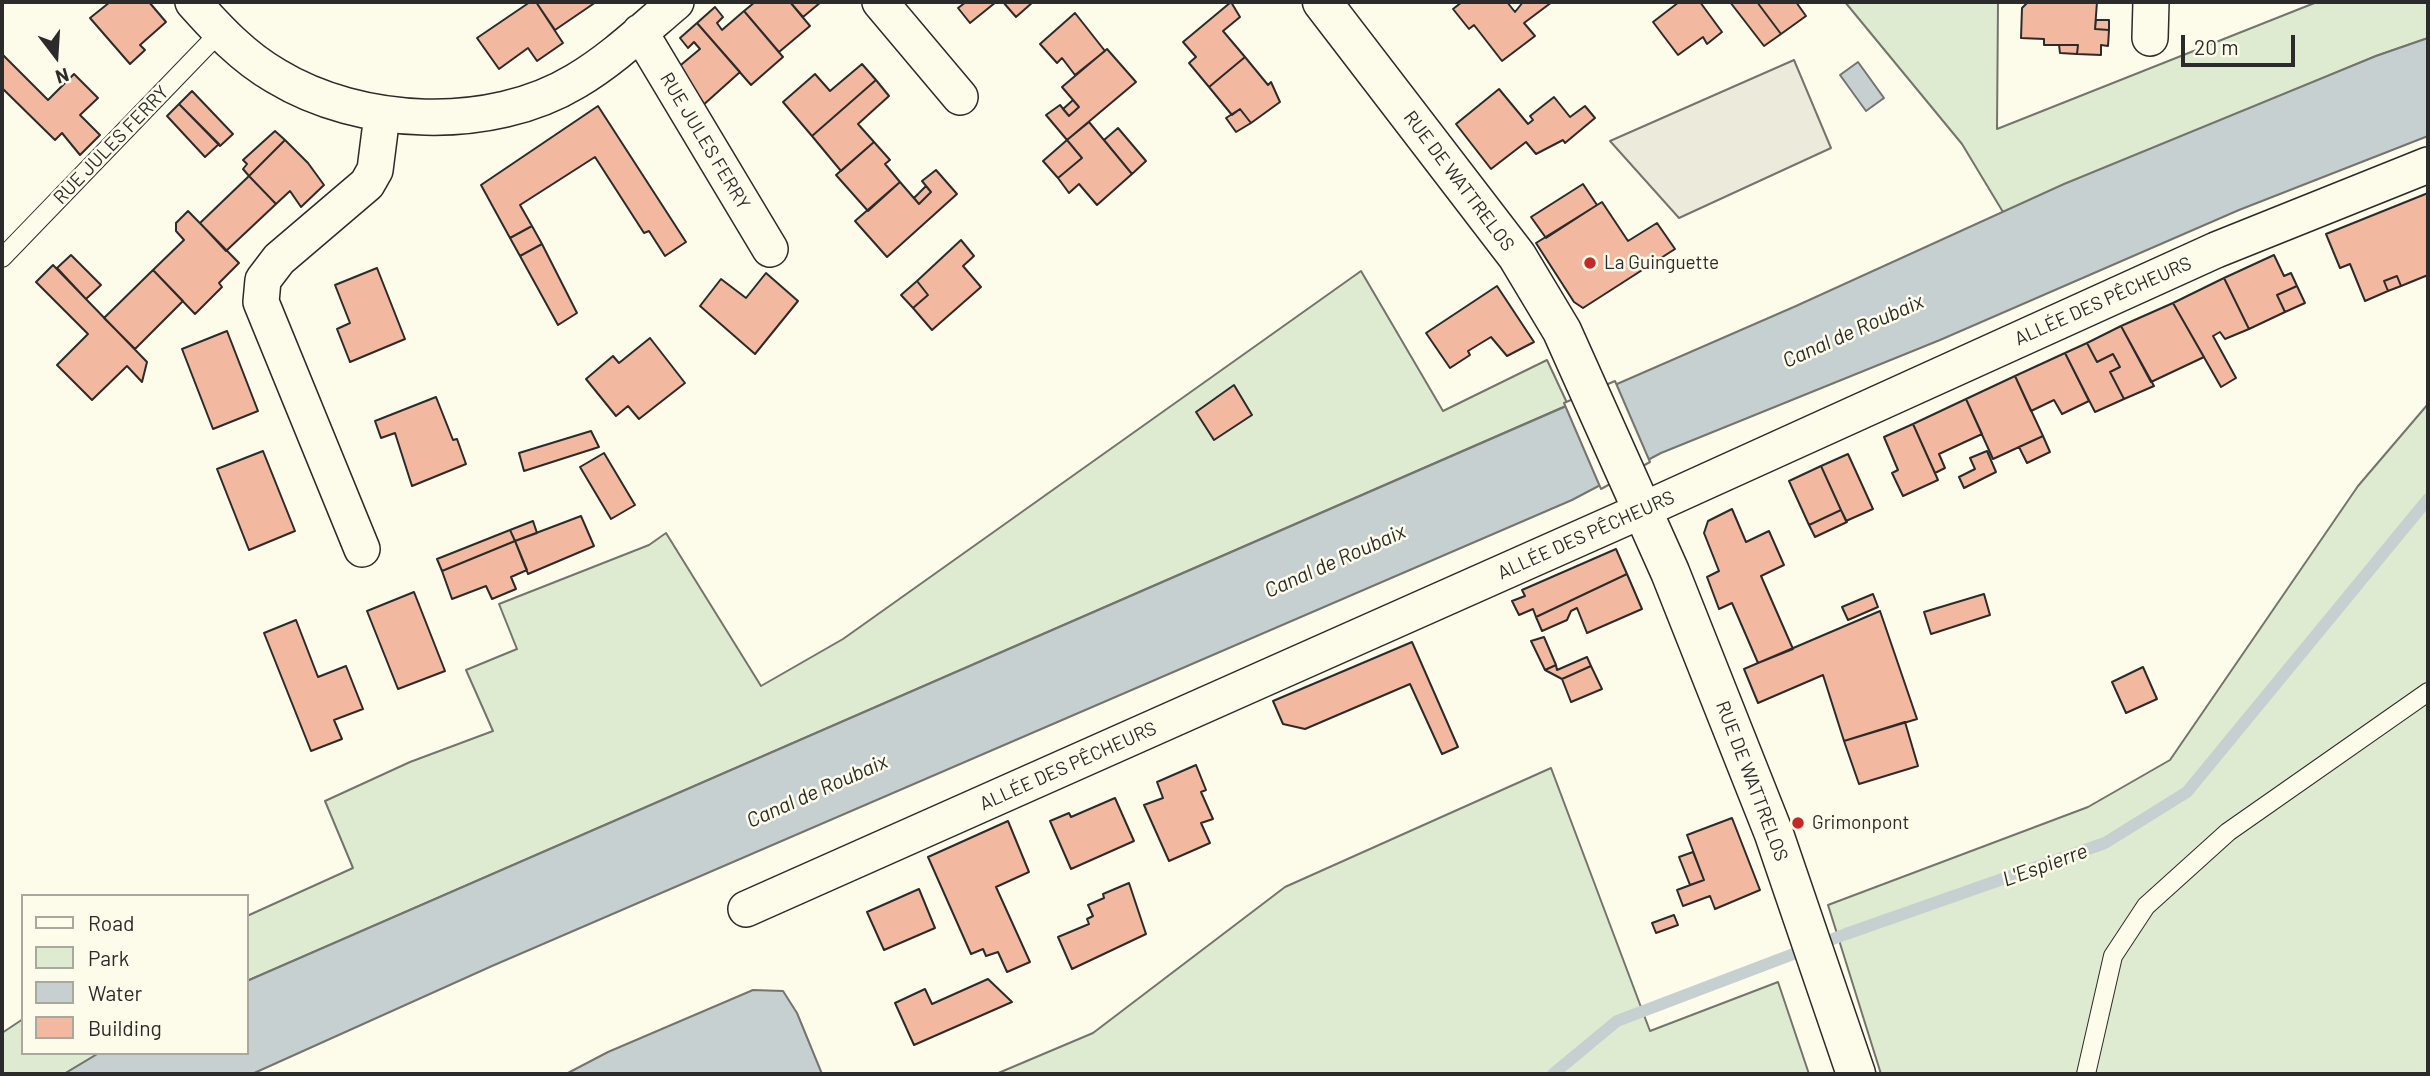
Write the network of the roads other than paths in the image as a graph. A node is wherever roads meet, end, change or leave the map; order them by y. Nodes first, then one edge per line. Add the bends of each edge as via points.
1 (193, 2) edge
2 (676, 2) edge
3 (880, 2) edge
4 (1322, 2) edge
5 (2151, 2) edge
6 (220, 32) junction
7 (640, 32) junction
8 (2150, 38) dead end
9 (960, 97) dead end
10 (382, 115) junction
11 (2428, 165) edge
12 (770, 249) dead end
13 (2, 258) edge
14 (1638, 501) junction
15 (362, 549) dead end
16 (2428, 692) edge
17 (746, 909) dead end
18 (1856, 1074) edge
19 (2086, 1074) edge

1 - 6 street
2 - 7 street
3 - 9 street
4 - 14 street, RUE DE WATTRELOS via 1517,257 1544,299
5 - 8 street
6 - 10 street via 277,77 315,96
6 - 13 lane, RUE JULES FERRY
7 - 10 street via 575,82 540,98 455,117
7 - 12 street, RUE JULES FERRY
10 - 15 street via 374,170 367,184 279,259 263,280 261,302
11 - 14 street, ALLÉE DES PÊCHEURS via 2216,250
14 - 17 street, ALLÉE DES PÊCHEURS
14 - 18 street, RUE DE WATTRELOS via 1802,913
16 - 19 lane via 2228,832 2146,905 2113,956

